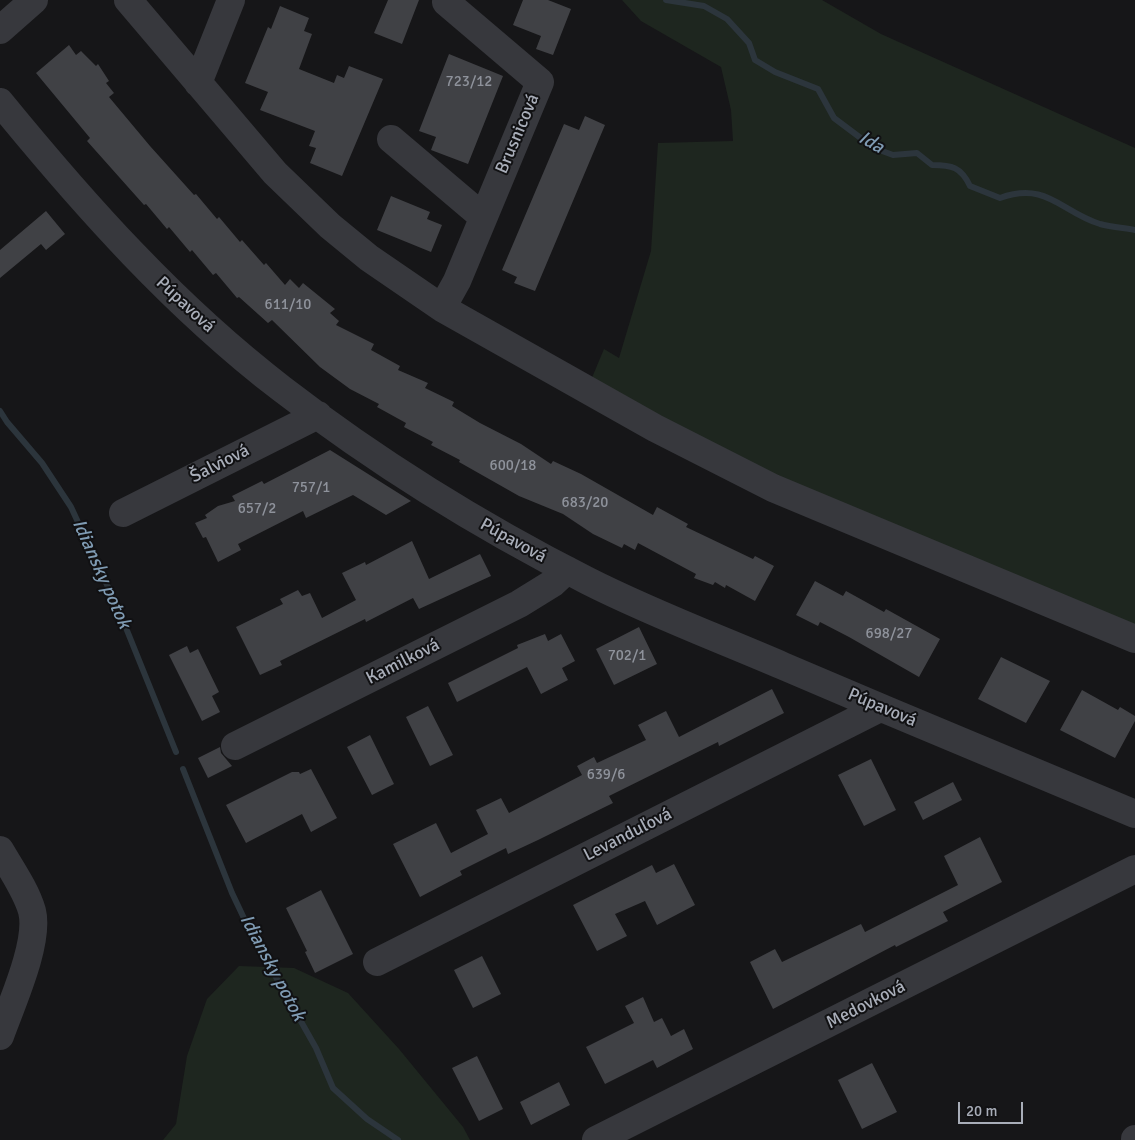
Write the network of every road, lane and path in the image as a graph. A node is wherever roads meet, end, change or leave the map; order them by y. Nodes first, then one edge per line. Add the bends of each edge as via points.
1 (34, 0) edge
2 (128, 0) edge
3 (231, 0) edge
4 (446, 2) dead end
5 (0, 30) edge
6 (198, 83) junction
7 (0, 102) edge
8 (391, 139) dead end
9 (483, 217) junction
10 (442, 308) junction
11 (318, 415) junction
12 (123, 513) dead end
13 (568, 570) junction
14 (1135, 639) edge
15 (880, 708) junction
16 (235, 746) dead end
17 (1135, 814) edge
18 (0, 850) edge
19 (1135, 869) edge
20 (377, 962) dead end
21 (0, 1036) edge
22 (596, 1140) edge

1 - 5 street
2 - 6 street
3 - 6 street
4 - 9 street, Brusnicová via 540,82
6 - 10 street via 275,173 330,226 368,258
7 - 11 street, Púpavová via 61,176 142,263 221,338 281,389
8 - 9 street
9 - 10 street, Brusnicová via 457,281
10 - 14 street via 647,424 772,488
11 - 12 street, Šalviová
11 - 13 street, Púpavová via 389,467 440,499
13 - 15 street, Púpavová
13 - 16 street, Kamilková via 519,604
15 - 17 street, Púpavová
15 - 20 street, Levanduľová
18 - 21 street via 28,899 34,920 33,941
19 - 22 street, Medovková

